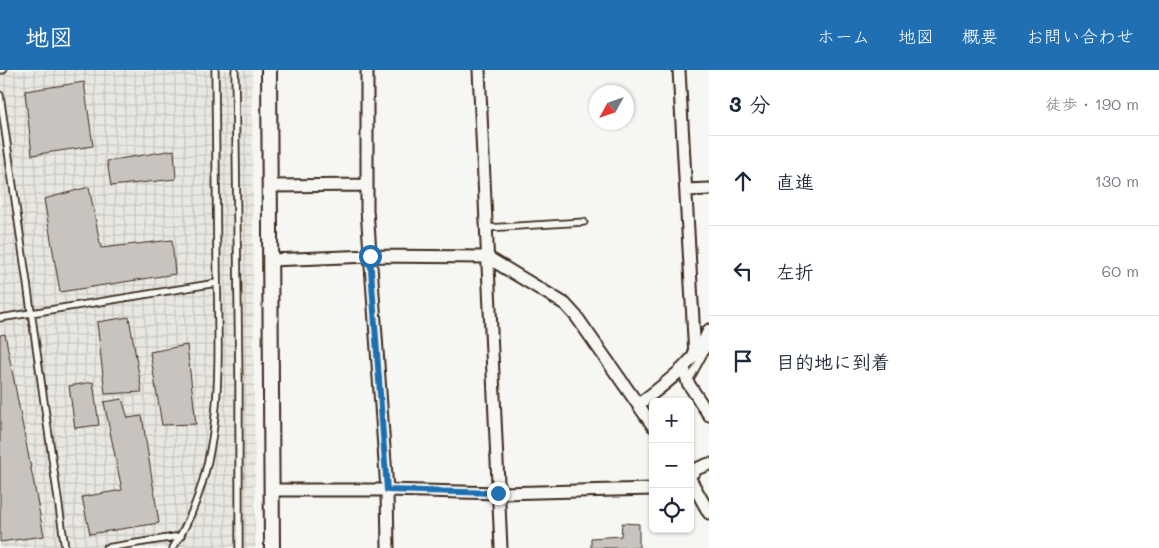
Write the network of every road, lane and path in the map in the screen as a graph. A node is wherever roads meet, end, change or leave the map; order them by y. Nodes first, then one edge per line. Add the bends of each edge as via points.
1 (215, 70) edge
2 (235, 70) edge
3 (269, 70) edge
4 (367, 70) edge
5 (479, 70) edge
6 (678, 70) edge
7 (0, 95) edge
8 (367, 185) junction
9 (270, 186) junction
10 (709, 189) edge
11 (686, 190) junction
12 (584, 222) dead end
13 (486, 228) junction
14 (370, 256) junction
15 (487, 257) junction
16 (270, 260) junction
17 (217, 284) junction
18 (30, 313) junction
19 (0, 318) edge
20 (709, 330) edge
21 (709, 344) edge
22 (695, 356) junction
23 (684, 368) junction
24 (688, 383) junction
25 (638, 405) junction
26 (709, 415) edge
27 (649, 420) edge
28 (709, 464) edge
29 (694, 472) edge
30 (694, 485) edge
31 (649, 489) edge
32 (271, 490) junction
33 (387, 490) junction
34 (498, 493) junction
35 (709, 513) edge
36 (181, 536) junction
37 (66, 548) edge
38 (106, 548) edge
39 (173, 548) edge
40 (239, 548) edge
41 (272, 548) edge
42 (388, 548) edge
43 (501, 548) edge

1 - 17 lane
2 - 40 lane
3 - 9 street
4 - 8 street
5 - 13 street
6 - 11 street
7 - 18 lane
8 - 9 street
8 - 14 street
9 - 16 street
10 - 11 street
11 - 22 street
12 - 13 lane
13 - 15 street
14 - 15 street
14 - 16 street
14 - 33 street
15 - 25 street via 565,304
15 - 34 street
16 - 32 street
17 - 18 lane
17 - 36 lane via 216,421 203,480
18 - 19 lane
18 - 37 lane
20 - 22 street
21 - 24 lane
22 - 23 street
23 - 24 street
23 - 25 street
24 - 26 street
25 - 27 street
28 - 29 street
30 - 35 street
31 - 34 street
32 - 33 street
32 - 41 street
33 - 34 street
33 - 42 street
34 - 43 street
36 - 38 lane
36 - 39 lane

